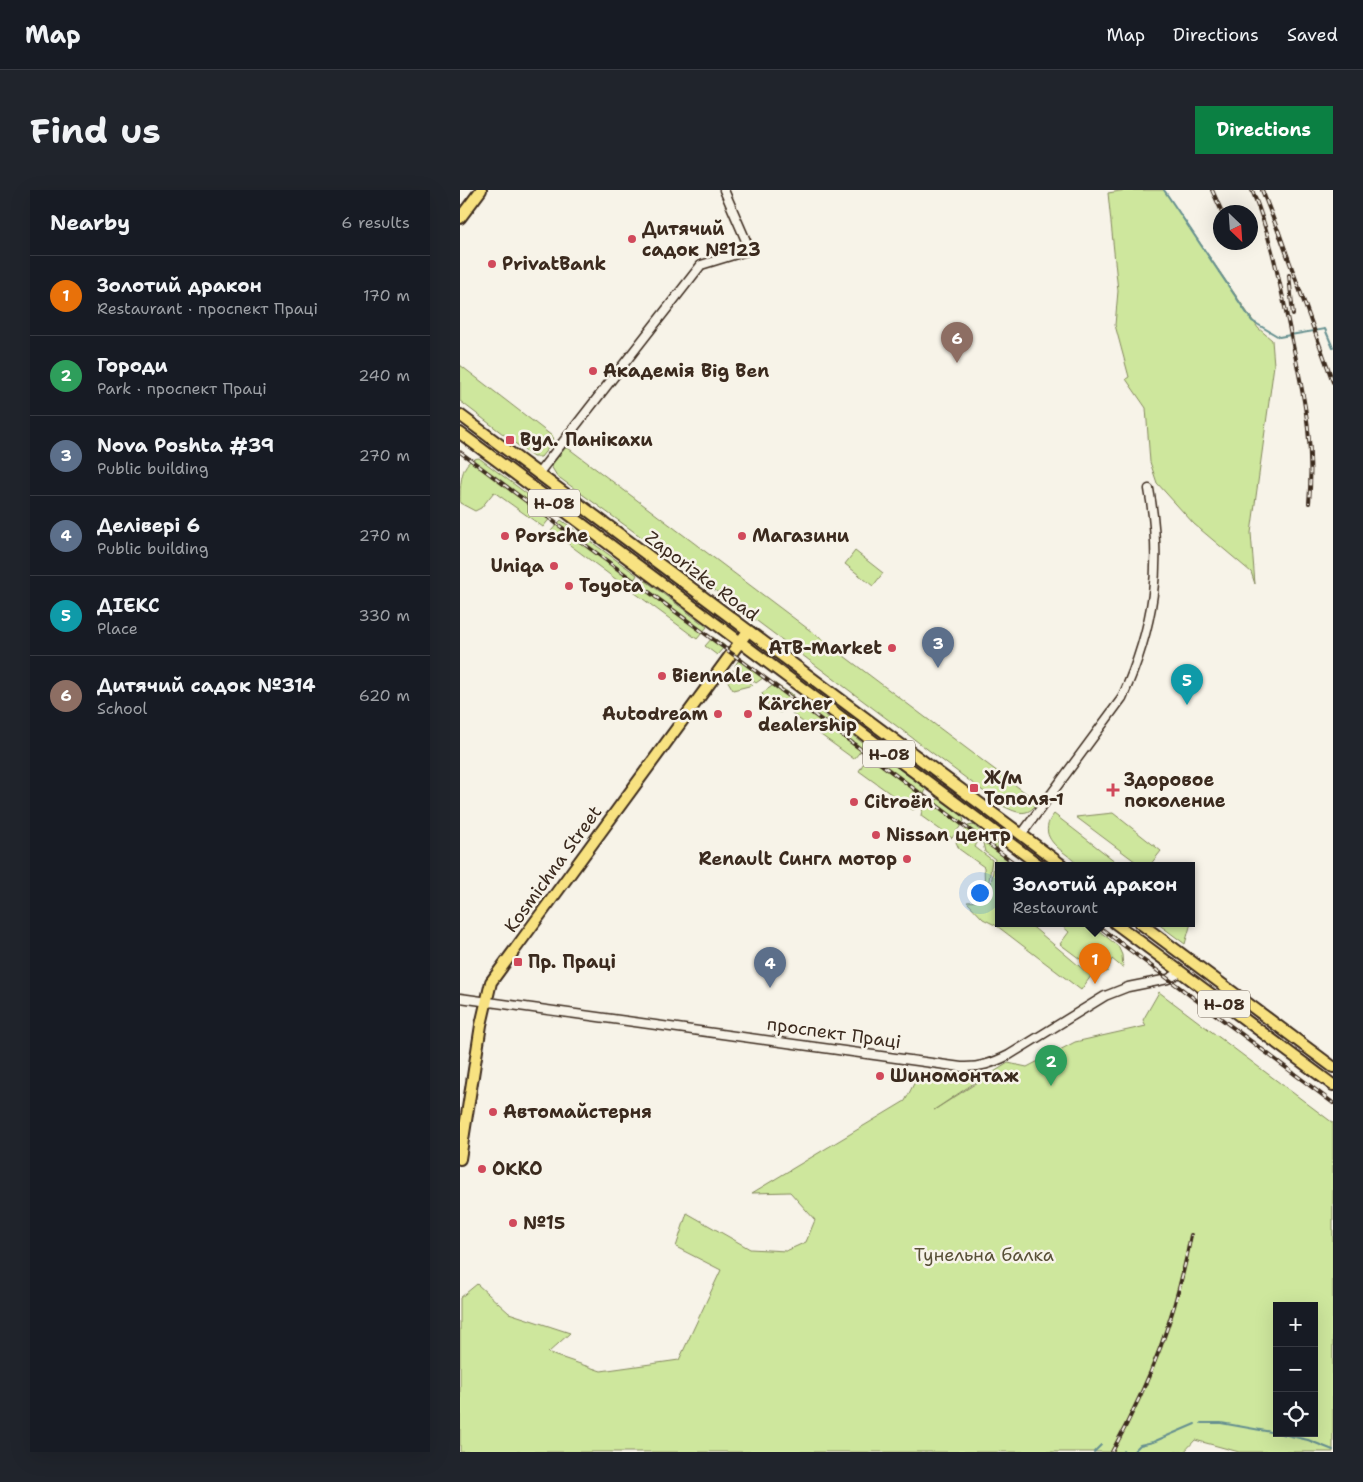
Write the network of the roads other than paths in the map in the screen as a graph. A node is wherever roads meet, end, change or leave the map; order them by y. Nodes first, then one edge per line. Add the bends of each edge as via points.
1 (481, 190) edge
2 (724, 190) edge
3 (460, 218) edge
4 (460, 415) edge
5 (460, 433) edge
6 (538, 474) junction
7 (1149, 490) dead end
8 (748, 631) junction
9 (740, 643) junction
10 (1021, 835) junction
11 (1013, 846) junction
12 (1035, 862) edge
13 (1058, 862) edge
14 (1121, 927) edge
15 (1145, 927) edge
16 (1190, 960) junction
17 (1182, 972) junction
18 (460, 998) edge
19 (486, 1000) junction
20 (1333, 1067) edge
21 (1333, 1085) edge
22 (460, 1159) edge

1 - 3 main road
2 - 6 street via 750,250 701,265
4 - 6 main road, Н-08
5 - 9 main road, Zaporizke Road / Н-08
6 - 8 main road, Zaporizke Road / Н-08
7 - 10 street via 1155,524 1156,582 1149,624 1133,674 1122,698
8 - 9 main road, Kosmichna Street
8 - 10 main road, Zaporizke Road / Н-08
9 - 11 main road, Zaporizke Road / Н-08
9 - 19 main road, Kosmichna Street via 495,975 488,987
10 - 11 main road
10 - 13 main road, Zaporizke Road / Н-08
11 - 12 main road, Zaporizke Road / Н-08
14 - 17 main road, Н-08
15 - 16 main road, Н-08
16 - 17 main road
16 - 20 main road, Н-08
17 - 19 street, проспект Праці via 1168,979 1128,987 1105,996 1009,1055 976,1068
17 - 21 main road, Н-08
18 - 19 street, проспект Праці
19 - 22 main road, Kosmichna Street

